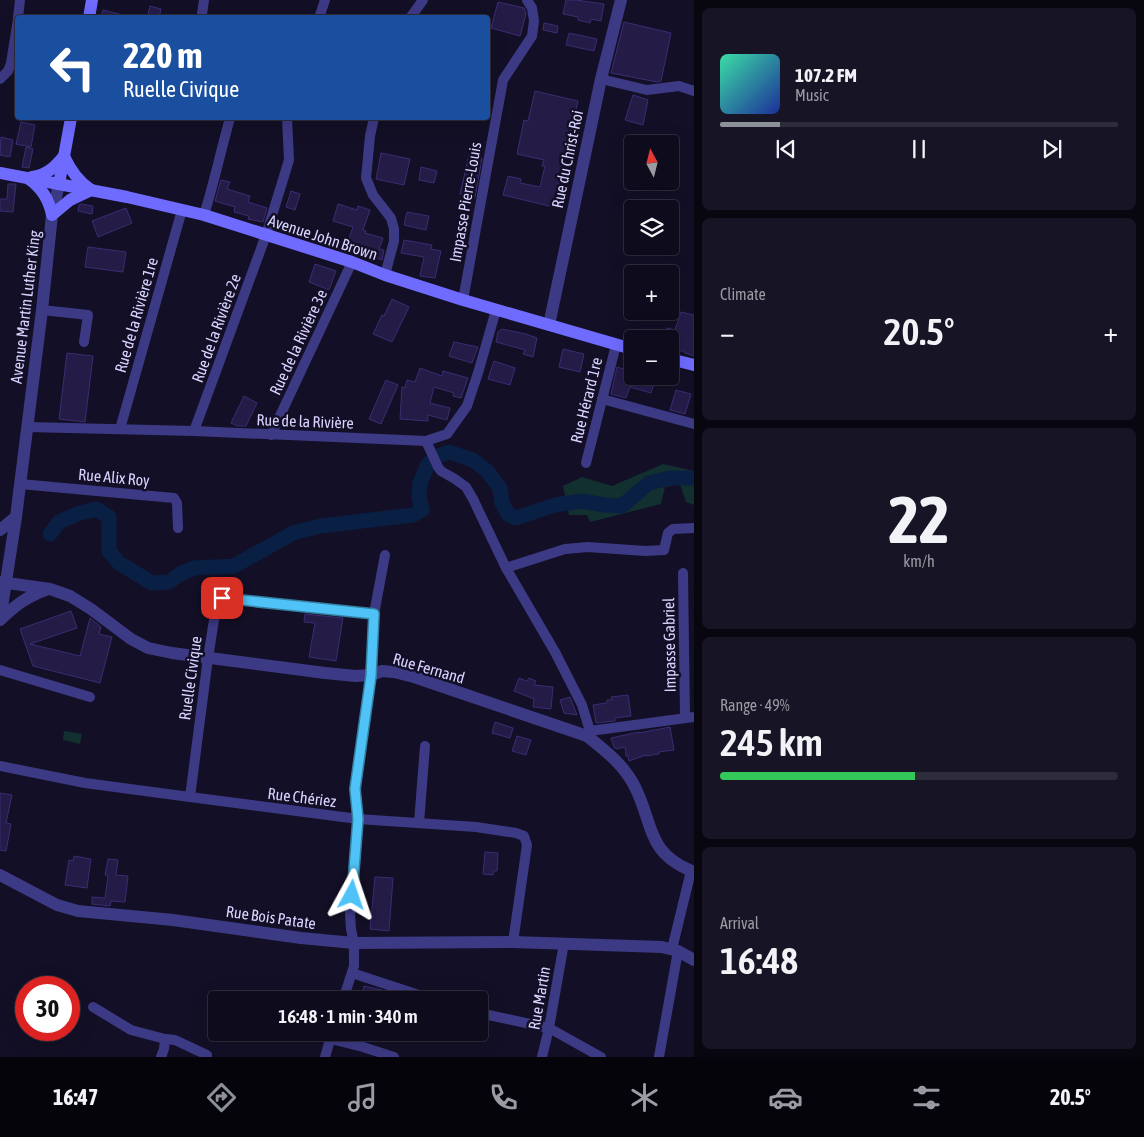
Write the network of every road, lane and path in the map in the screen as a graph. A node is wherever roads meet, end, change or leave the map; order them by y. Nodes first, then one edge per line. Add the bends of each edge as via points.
1 (20, 0) edge
2 (92, 0) edge
3 (204, 0) edge
4 (325, 0) edge
5 (423, 0) edge
6 (527, 0) edge
7 (621, 0) edge
8 (202, 14) dead end
9 (18, 15) edge
10 (90, 15) edge
11 (319, 15) edge
12 (412, 15) edge
13 (15, 34) edge
14 (0, 79) edge
15 (601, 79) junction
16 (694, 91) edge
17 (70, 120) edge
18 (229, 120) edge
19 (287, 120) edge
20 (374, 120) edge
21 (64, 156) junction
22 (0, 173) edge
23 (26, 178) junction
24 (59, 184) junction
25 (91, 190) junction
26 (182, 210) junction
27 (52, 215) junction
28 (204, 215) junction
29 (266, 236) junction
30 (352, 262) junction
31 (385, 275) junction
32 (463, 300) junction
33 (42, 310) junction
34 (496, 310) junction
35 (549, 325) junction
36 (84, 342) dead end
37 (616, 345) junction
38 (624, 347) edge
39 (679, 361) edge
40 (694, 365) edge
41 (602, 399) junction
42 (694, 424) edge
43 (27, 426) junction
44 (120, 429) junction
45 (194, 431) junction
46 (271, 435) junction
47 (426, 441) junction
48 (586, 463) dead end
49 (20, 484) junction
50 (16, 516) junction
51 (178, 528) dead end
52 (694, 528) edge
53 (0, 530) edge
54 (385, 555) dead end
55 (506, 568) junction
56 (683, 573) dead end
57 (3, 582) edge
58 (50, 589) junction
59 (374, 614) junction
60 (0, 620) edge
61 (208, 658) junction
62 (0, 670) edge
63 (371, 676) junction
64 (90, 698) dead end
65 (690, 717) edge
66 (589, 733) junction
67 (425, 746) dead end
68 (0, 766) edge
69 (190, 797) junction
70 (358, 819) junction
71 (419, 823) junction
72 (692, 872) edge
73 (0, 875) edge
74 (513, 942) junction
75 (354, 943) junction
76 (564, 943) junction
77 (675, 950) junction
78 (694, 960) edge
79 (352, 973) junction
80 (346, 991) edge
81 (407, 991) edge
82 (93, 1007) dead end
83 (488, 1015) edge
84 (550, 1028) junction
85 (165, 1039) junction
86 (330, 1041) edge
87 (346, 1041) edge
88 (207, 1055) dead end
89 (161, 1057) edge
90 (325, 1057) edge
91 (394, 1057) edge
92 (542, 1057) edge
93 (601, 1057) edge
94 (659, 1057) edge

1 - 9 street
2 - 10 main road
3 - 8 street
4 - 11 street
5 - 12 street
6 - 32 street, Impasse Pierre-Louis via 534,21 532,36 502,80
7 - 15 street, Rue du Christ-Roi
13 - 14 street via 8,71
15 - 16 street via 647,90 679,86
15 - 35 street, Rue du Christ-Roi
17 - 21 main road, Avenue Martin Luther King
18 - 28 street
19 - 29 street, Rue de la Rivière 2e via 289,160
20 - 31 street via 366,178 394,229
21 - 23 main road via 48,172
21 - 24 main road, Avenue Martin Luther King
21 - 25 main road via 74,175
22 - 23 main road, Avenue John Brown
23 - 24 main road, Avenue John Brown
23 - 27 main road via 44,193
24 - 25 main road, Avenue John Brown
24 - 27 street, Avenue Martin Luther King
25 - 26 main road, Avenue John Brown
25 - 27 main road via 70,200
26 - 28 main road, Avenue John Brown
26 - 44 street, Rue de la Rivière 1re
27 - 33 street, Avenue Martin Luther King
28 - 29 main road, Avenue John Brown
29 - 30 main road, Avenue John Brown
29 - 45 street, Rue de la Rivière 2e
30 - 31 main road, Avenue John Brown
30 - 46 street, Rue de la Rivière 3e
31 - 32 main road, Avenue John Brown
32 - 34 main road, Avenue John Brown
33 - 36 street via 88,315
33 - 43 street, Avenue Martin Luther King
34 - 35 main road, Avenue John Brown
34 - 47 street, Rue de la Rivière via 467,406 447,434
35 - 37 main road, Avenue John Brown
37 - 38 main road, Avenue John Brown
37 - 41 street, Rue Hérard 1re
39 - 40 main road
41 - 42 street
41 - 48 street, Rue Hérard 1re
43 - 44 street, Rue de la Rivière
43 - 49 street, Avenue Martin Luther King
44 - 45 street, Rue de la Rivière
45 - 46 street, Rue de la Rivière
46 - 47 street, Rue de la Rivière
47 - 55 street via 441,471 466,487
49 - 50 street, Avenue Martin Luther King
49 - 51 street, Rue Alix Roy via 174,498
50 - 53 street
50 - 57 street, Avenue Martin Luther King
52 - 55 street via 668,533 664,550 565,549
54 - 59 street
55 - 66 street via 582,705
56 - 65 street, Impasse Gabriel
57 - 58 street, Rue Fernand
57 - 60 street, Avenue Martin Luther King
58 - 60 street via 31,596
58 - 61 street, Rue Fernand via 70,596 131,640 148,648
59 - 61 street, Ruelle Civique via 222,598 217,601
59 - 63 street
61 - 63 street, Rue Fernand
61 - 69 street, Ruelle Civique
62 - 64 street
63 - 66 street, Rue Fernand via 382,671 414,677
63 - 70 street via 355,789
65 - 66 street
66 - 72 street, Rue Fernand via 617,761 632,783 660,849
67 - 71 street
68 - 69 street, Rue Chériez via 85,783
69 - 70 street, Rue Chériez
70 - 71 street, Rue Chériez
70 - 75 street via 350,914
71 - 74 street, Rue Chériez via 476,827 524,836 527,845
72 - 77 street
73 - 75 street, Rue Bois Patate via 78,911
74 - 75 street, Rue Bois Patate
74 - 76 street, Rue Bois Patate
75 - 79 street
76 - 77 street, Rue Bois Patate via 654,946
76 - 84 street, Rue Martin
77 - 78 street, Rue Bois Patate
77 - 94 street
79 - 80 street
79 - 81 street
82 - 85 street via 131,1030
83 - 84 street
84 - 92 street, Rue Martin
84 - 93 street
85 - 88 street via 175,1040
85 - 89 street
86 - 90 street
87 - 91 street

